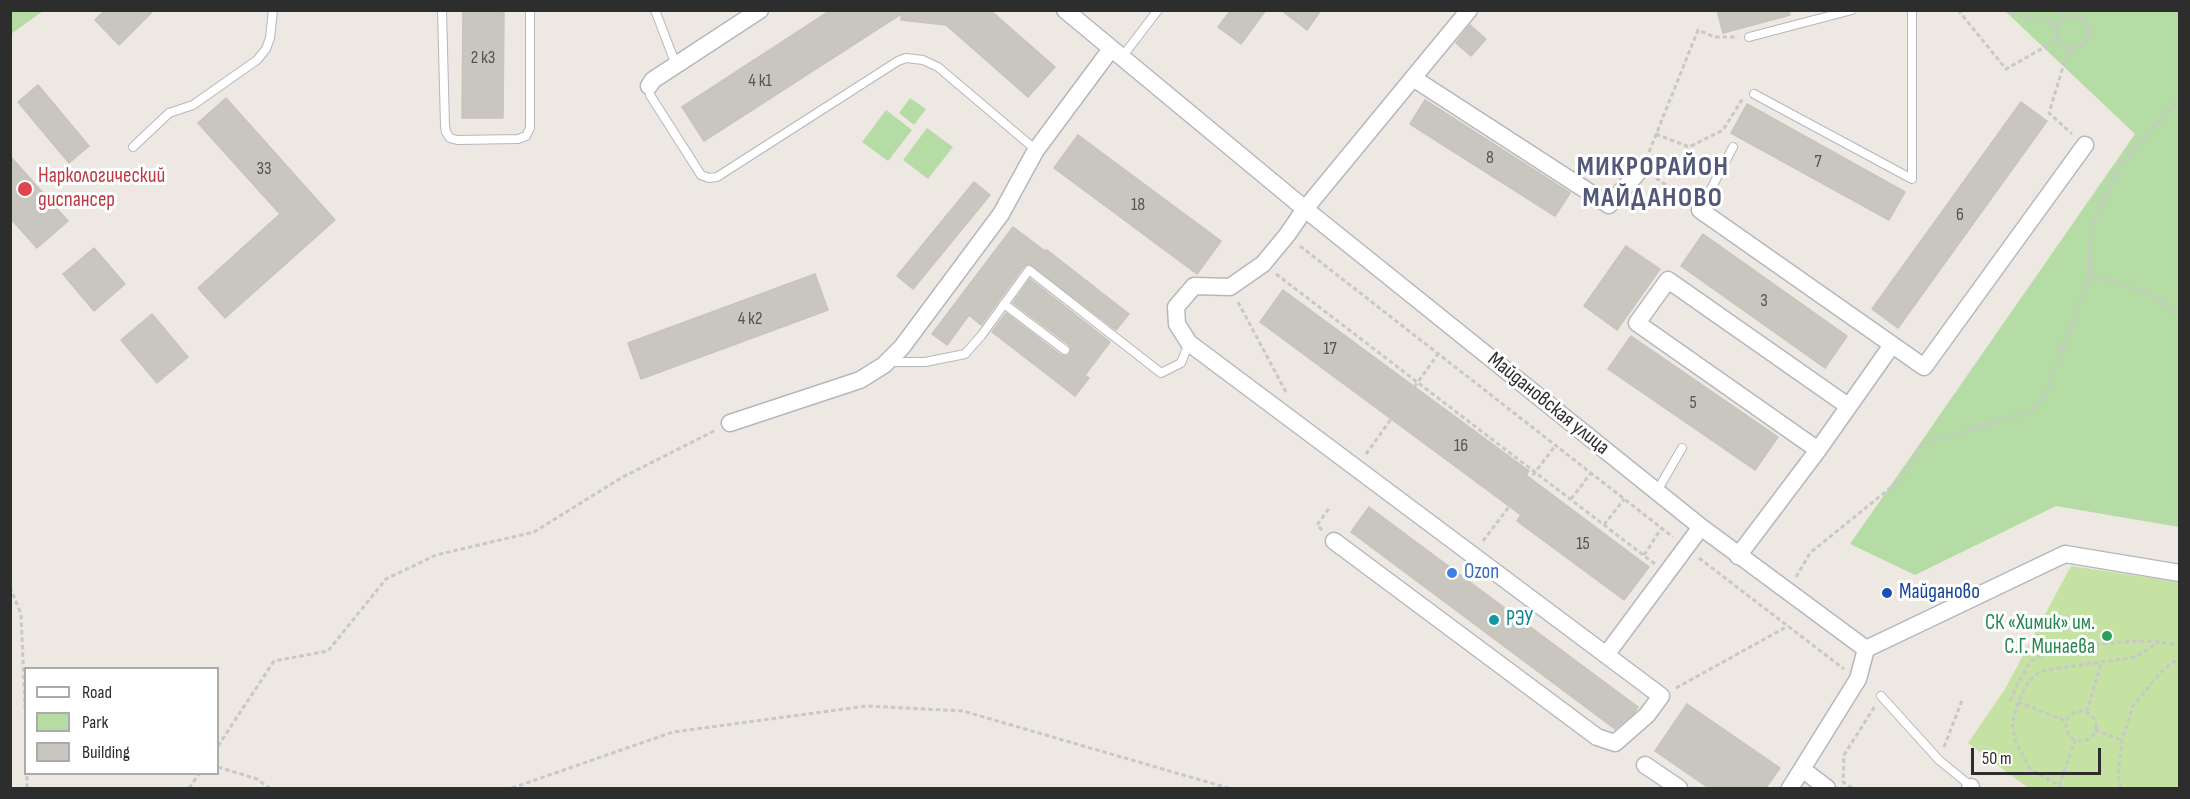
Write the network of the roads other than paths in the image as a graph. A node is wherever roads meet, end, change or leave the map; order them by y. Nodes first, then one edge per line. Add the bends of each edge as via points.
1 (273, 10) edge
2 (442, 10) edge
3 (530, 10) edge
4 (655, 10) edge
5 (760, 10) edge
6 (1065, 10) edge
7 (1158, 10) edge
8 (1852, 10) edge
9 (1912, 10) edge
10 (1462, 13) edge
11 (1749, 37) road end
12 (1117, 53) junction
13 (676, 65) junction
14 (1413, 78) junction
15 (649, 86) joint
16 (1754, 94) road end
17 (2085, 145) road end
18 (133, 147) dead end
19 (1733, 147) dead end
20 (1036, 150) junction
21 (1642, 168) road end
22 (1305, 209) junction
23 (1700, 210) joint
24 (1004, 304) junction
25 (1189, 343) junction
26 (1892, 345) junction
27 (1065, 350) dead end
28 (888, 362) junction
29 (1848, 406) junction
30 (730, 423) road end
31 (1682, 448) dead end
32 (1818, 450) junction
33 (1657, 491) junction
34 (1701, 527) junction
35 (1334, 541) dead end
36 (1738, 556) junction
37 (2180, 573) edge
38 (1866, 649) junction
39 (1606, 655) junction
40 (1881, 696) road end
41 (1645, 765) dead end
42 (1802, 769) junction
43 (1971, 788) edge
44 (1679, 789) edge
45 (1790, 789) edge
46 (1827, 789) edge

1 - 18 lane via 270,38 257,60 193,105 169,113
2 - 3 lane via 446,132 457,140 498,140 526,136 530,128
4 - 13 lane
5 - 13 street
6 - 12 street, Майдановская улица
7 - 12 lane
8 - 11 lane
9 - 16 lane via 1912,179
10 - 14 street
12 - 20 street
12 - 22 street, Майдановская улица
13 - 15 street
14 - 21 street via 1609,204
14 - 22 street
15 - 20 lane via 650,95 700,175 709,178 717,177 906,58 938,67
17 - 26 street via 1924,368
19 - 23 lane
20 - 28 street via 1001,213
22 - 25 street via 1263,264 1230,287 1194,286 1176,307 1177,324
22 - 33 street, Майдановская улица
23 - 26 street
24 - 25 lane via 1029,270 1161,374 1181,363
24 - 27 lane
24 - 28 lane via 965,354 925,362
25 - 39 street
26 - 29 street
28 - 30 street via 860,381
29 - 32 street
29 - 32 street via 1668,280 1637,323
31 - 33 lane
32 - 36 street
33 - 34 street, Майдановская улица
34 - 36 street, Майдановская улица
34 - 39 street
35 - 39 street via 1597,737 1615,743 1647,715 1661,696
36 - 38 street, Майдановская улица
37 - 38 street via 2065,554
38 - 42 street via 1858,679
40 - 43 lane via 1939,760
41 - 44 street
42 - 45 street
42 - 46 street

